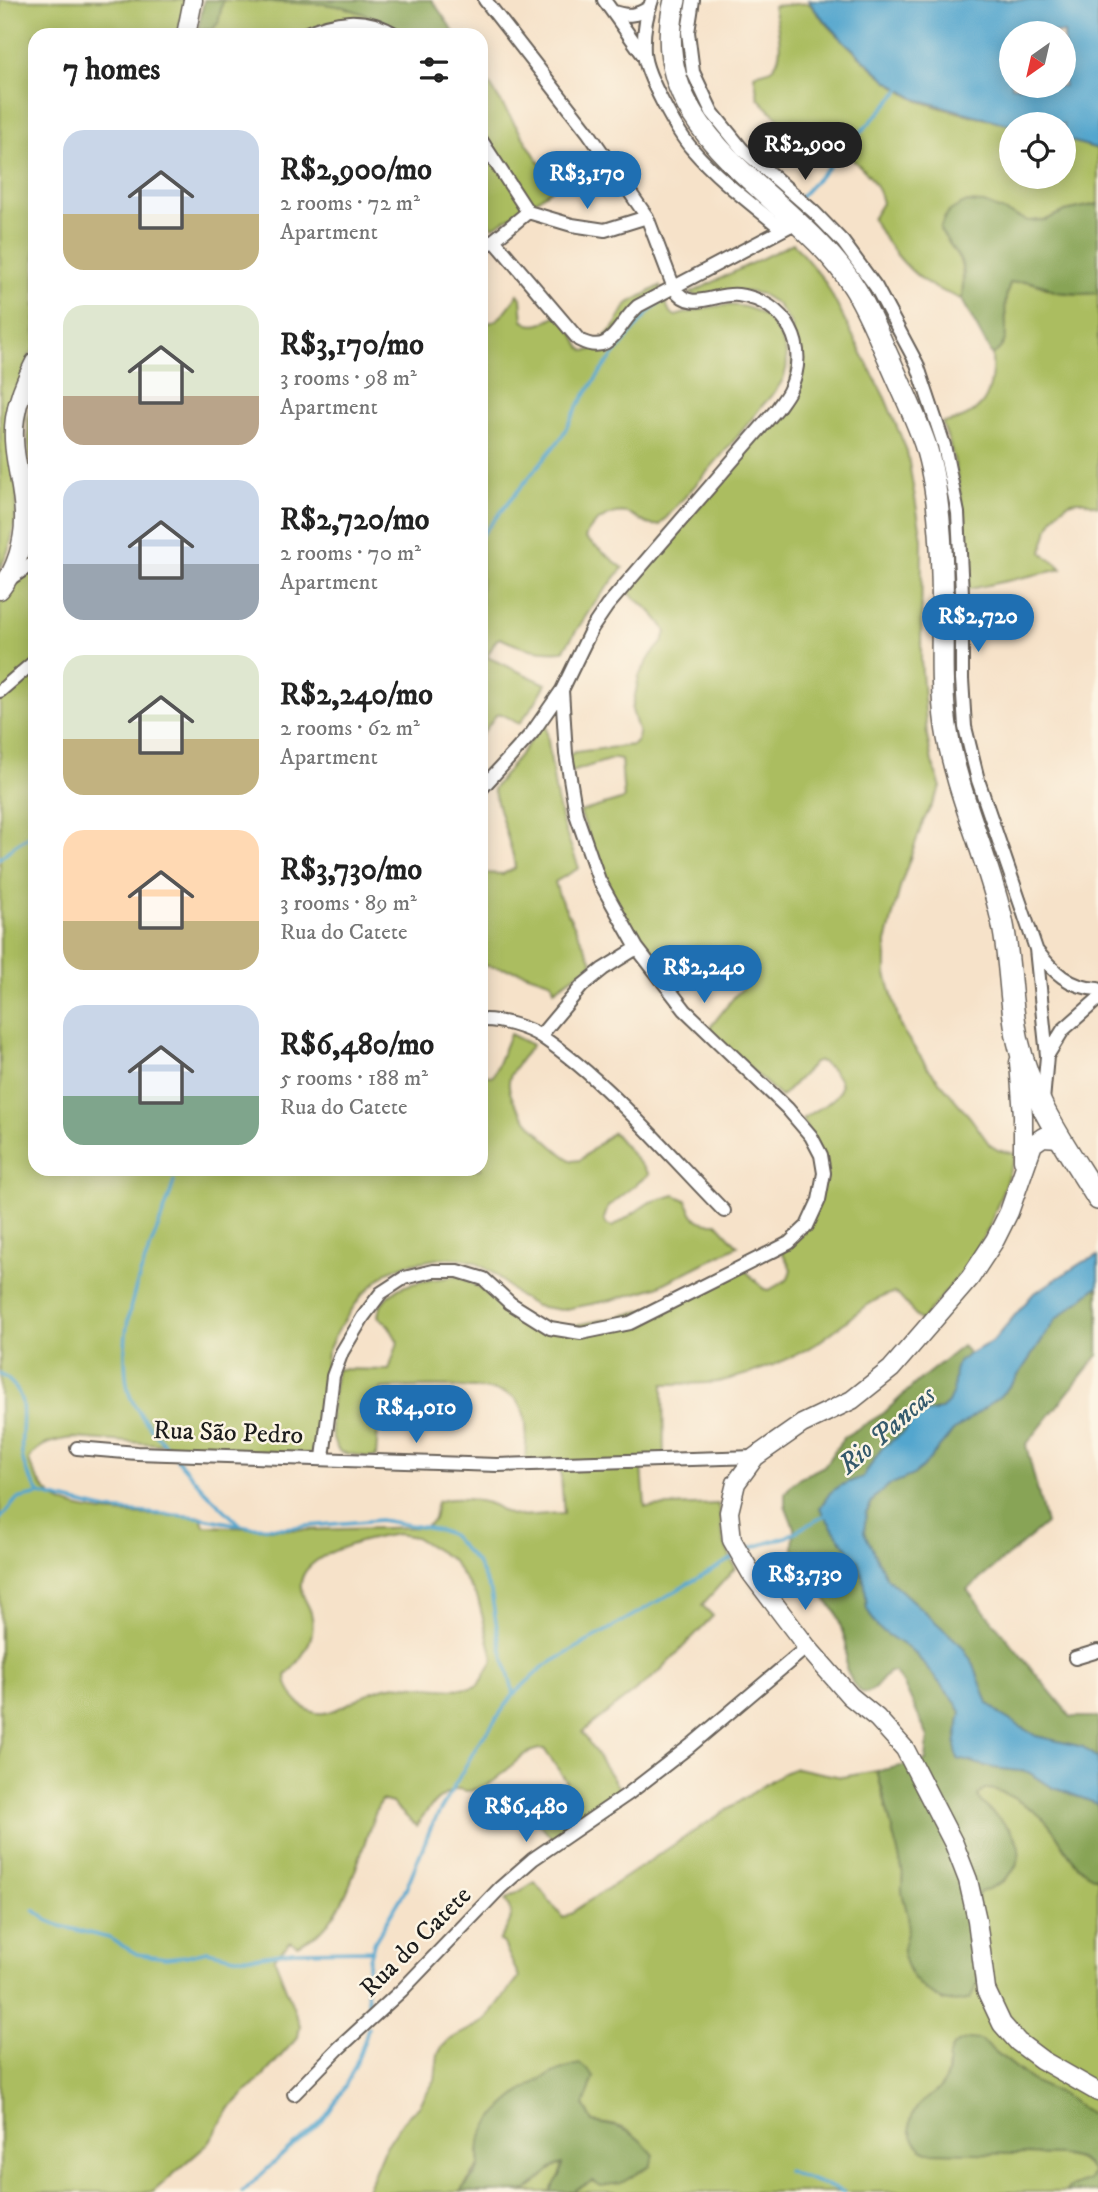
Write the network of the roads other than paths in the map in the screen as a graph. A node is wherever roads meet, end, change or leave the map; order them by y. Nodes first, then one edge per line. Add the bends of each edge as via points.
1 (193, 0) edge
2 (485, 0) edge
3 (675, 0) edge
4 (693, 0) edge
5 (651, 4) edge
6 (608, 6) edge
7 (187, 28) edge
8 (317, 28) edge
9 (382, 28) edge
10 (644, 56) junction
11 (488, 151) edge
12 (528, 212) junction
13 (647, 217) junction
14 (790, 225) junction
15 (494, 240) junction
16 (488, 244) edge
17 (674, 288) junction
18 (28, 375) edge
19 (28, 513) edge
20 (28, 528) edge
21 (28, 567) edge
22 (4, 585) edge
23 (28, 667) edge
24 (562, 690) junction
25 (0, 691) edge
26 (488, 781) edge
27 (637, 948) junction
28 (1036, 949) junction
29 (1098, 989) edge
30 (1098, 999) edge
31 (488, 1020) edge
32 (540, 1036) junction
33 (1017, 1040) junction
34 (1046, 1056) junction
35 (1043, 1108) junction
36 (1060, 1138) junction
37 (1023, 1170) junction
38 (1098, 1199) edge
39 (724, 1211) dead end
40 (77, 1448) dead end
41 (755, 1457) junction
42 (323, 1458) junction
43 (807, 1647) junction
44 (1098, 1651) edge
45 (1075, 1658) dead end
46 (1098, 2092) edge
47 (294, 2094) dead end

1 - 7 street
2 - 13 street via 588,132
3 - 14 highway via 670,44 676,79 692,114 722,154
4 - 28 street via 688,32 693,72 712,113 743,149 843,242 876,287 917,364 944,445 958,513 965,727 978,780
5 - 6 street via 626,17
5 - 10 street
6 - 10 street
8 - 9 street via 356,21
10 - 14 street via 665,108 691,149 720,177
11 - 12 street
12 - 13 street via 605,230
12 - 15 street
13 - 17 street
14 - 17 street
14 - 33 highway via 834,259 856,290 926,445 939,516 946,724 955,776 1001,916
15 - 16 street
15 - 17 street via 579,340 590,346 602,346 638,306
17 - 24 street via 693,301 736,294 778,311 792,330 796,369 790,390 777,409 607,606
18 - 19 street via 15,418 14,452
20 - 22 street
21 - 22 street
23 - 25 street
24 - 26 street via 532,733
24 - 27 street via 576,814 599,880
27 - 32 street via 582,986
27 - 42 street via 685,1010 811,1136 824,1173 807,1226 789,1243 630,1322 581,1333 550,1328 510,1303 484,1279 458,1271 404,1278 381,1293 342,1352 333,1376
28 - 29 street via 1053,971 1069,982
28 - 34 street
30 - 34 street via 1063,1030
31 - 32 street
32 - 39 street via 601,1085
33 - 35 highway
33 - 37 street
34 - 35 street
35 - 36 highway
36 - 37 street via 1037,1140
36 - 38 highway
37 - 41 street via 996,1240 970,1278 891,1369 852,1400 802,1424
40 - 42 street, Rua São Pedro
41 - 42 street, Rua São Pedro via 497,1465
41 - 43 street via 736,1483 729,1512 732,1540
43 - 46 street via 905,1749 968,1880 986,1990 1002,2024 1042,2060
43 - 47 street, Rua do Catete via 628,1794 533,1859
44 - 45 street

